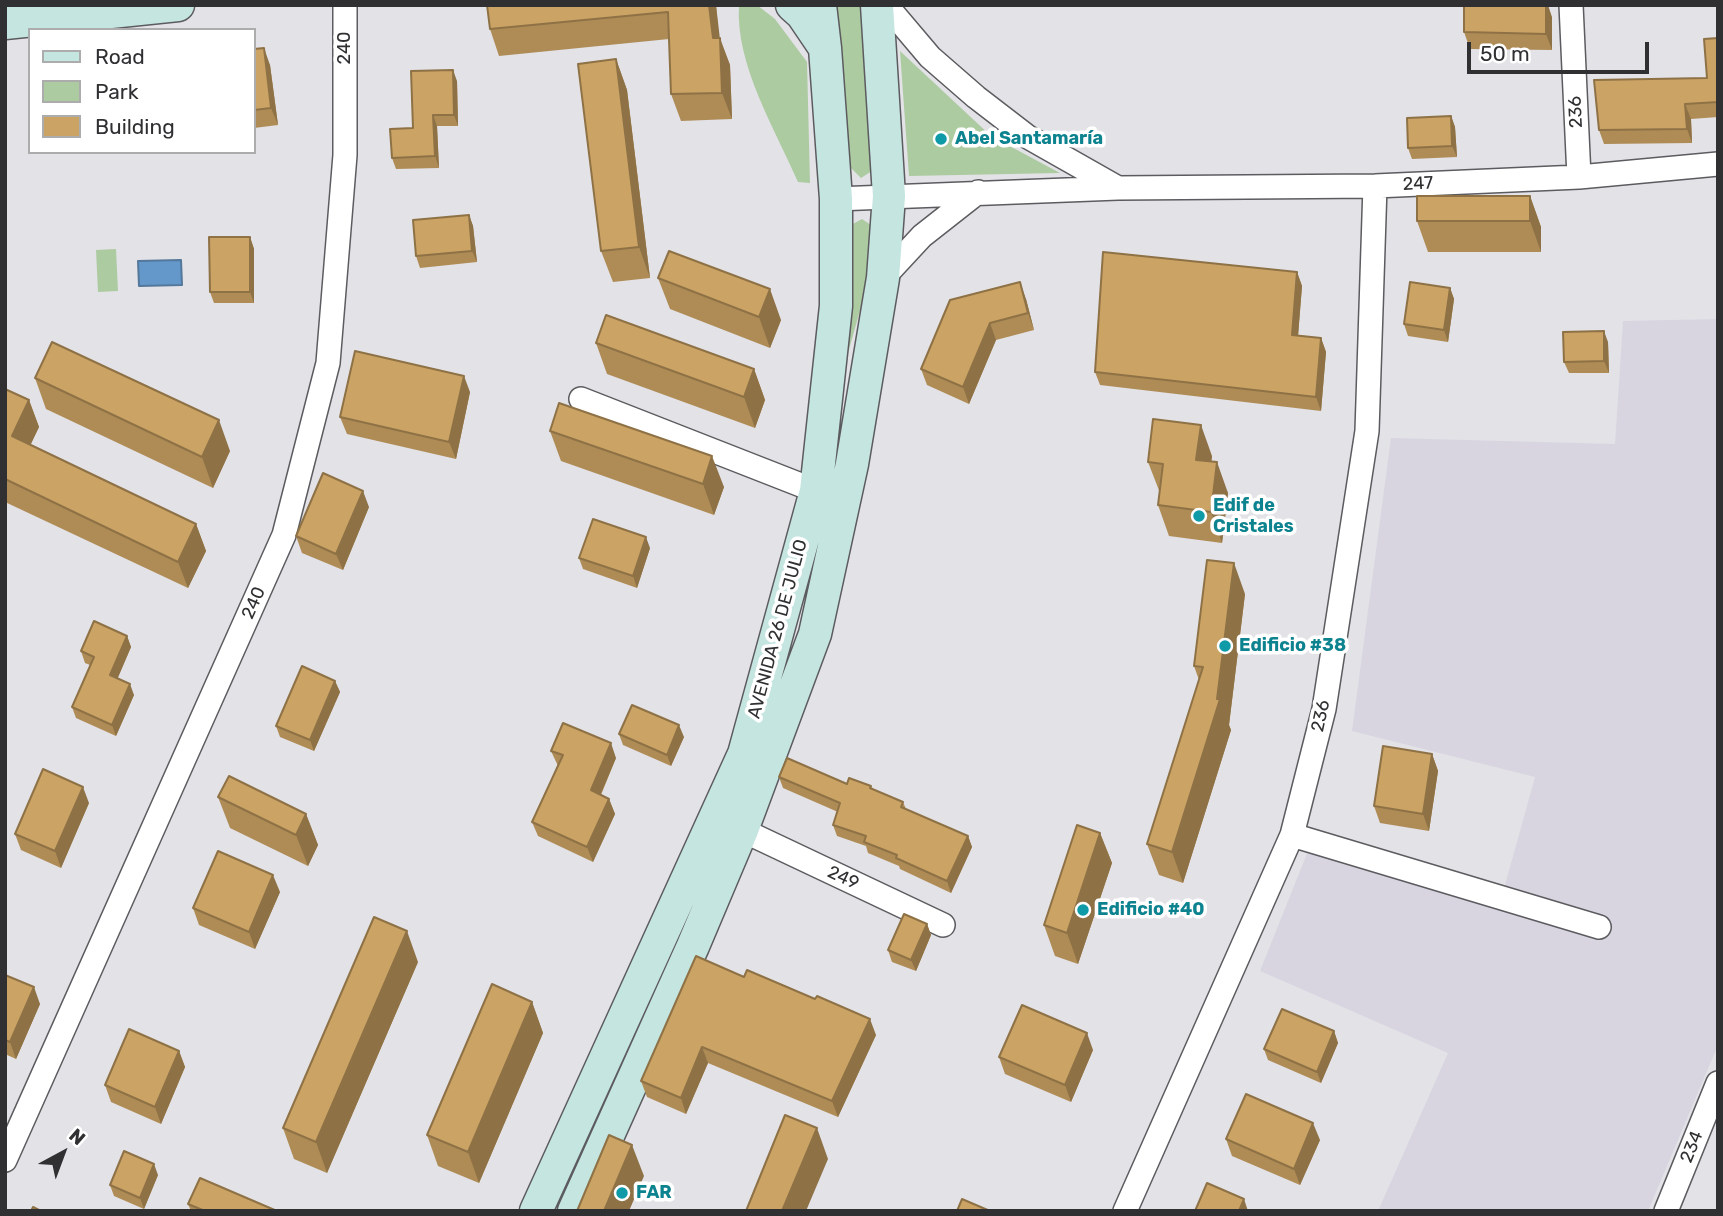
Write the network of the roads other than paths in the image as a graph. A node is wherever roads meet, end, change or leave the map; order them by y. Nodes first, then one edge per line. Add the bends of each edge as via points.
1 (178, 5) edge
2 (345, 5) edge
3 (792, 5) edge
4 (820, 5) edge
5 (877, 5) edge
6 (886, 5) edge
7 (1571, 5) edge
8 (5, 23) edge
9 (825, 48) junction
10 (1718, 164) edge
11 (1579, 177) junction
12 (1375, 186) junction
13 (1118, 188) junction
14 (978, 192) junction
15 (889, 196) junction
16 (836, 198) junction
17 (883, 278) junction
18 (581, 399) dead end
19 (830, 496) junction
20 (742, 831) junction
21 (1292, 835) junction
22 (943, 925) dead end
23 (1599, 927) dead end
24 (1718, 1083) edge
25 (5, 1160) edge
26 (536, 1211) edge
27 (574, 1211) edge
28 (1125, 1211) edge
29 (1666, 1211) edge

1 - 8 street
2 - 25 street, 240 via 345,155 328,363 284,535
3 - 9 street
4 - 9 street, AVENIDA 26 DE JULIO
5 - 15 street, AVENIDA 26 DE JULIO
6 - 13 street, 247 via 930,57 976,97 1028,137
7 - 11 street, 236
9 - 16 street, AVENIDA 26 DE JULIO
10 - 11 street, 247
11 - 12 street, 247
12 - 13 street, 247
12 - 21 street, 236 via 1367,431 1324,709
13 - 14 street, 247
14 - 15 street, 247
14 - 17 street via 922,236
15 - 16 street, 247
15 - 17 street, AVENIDA 26 DE JULIO
16 - 19 street, AVENIDA 26 DE JULIO
17 - 19 street, AVENIDA 26 DE JULIO via 852,464
18 - 19 street
19 - 20 street, AVENIDA 26 DE JULIO via 815,634
19 - 26 street, AVENIDA 26 DE JULIO via 744,754
20 - 22 street, 249
20 - 27 street, AVENIDA 26 DE JULIO
21 - 23 street
21 - 28 street, 236
24 - 29 street, 234

